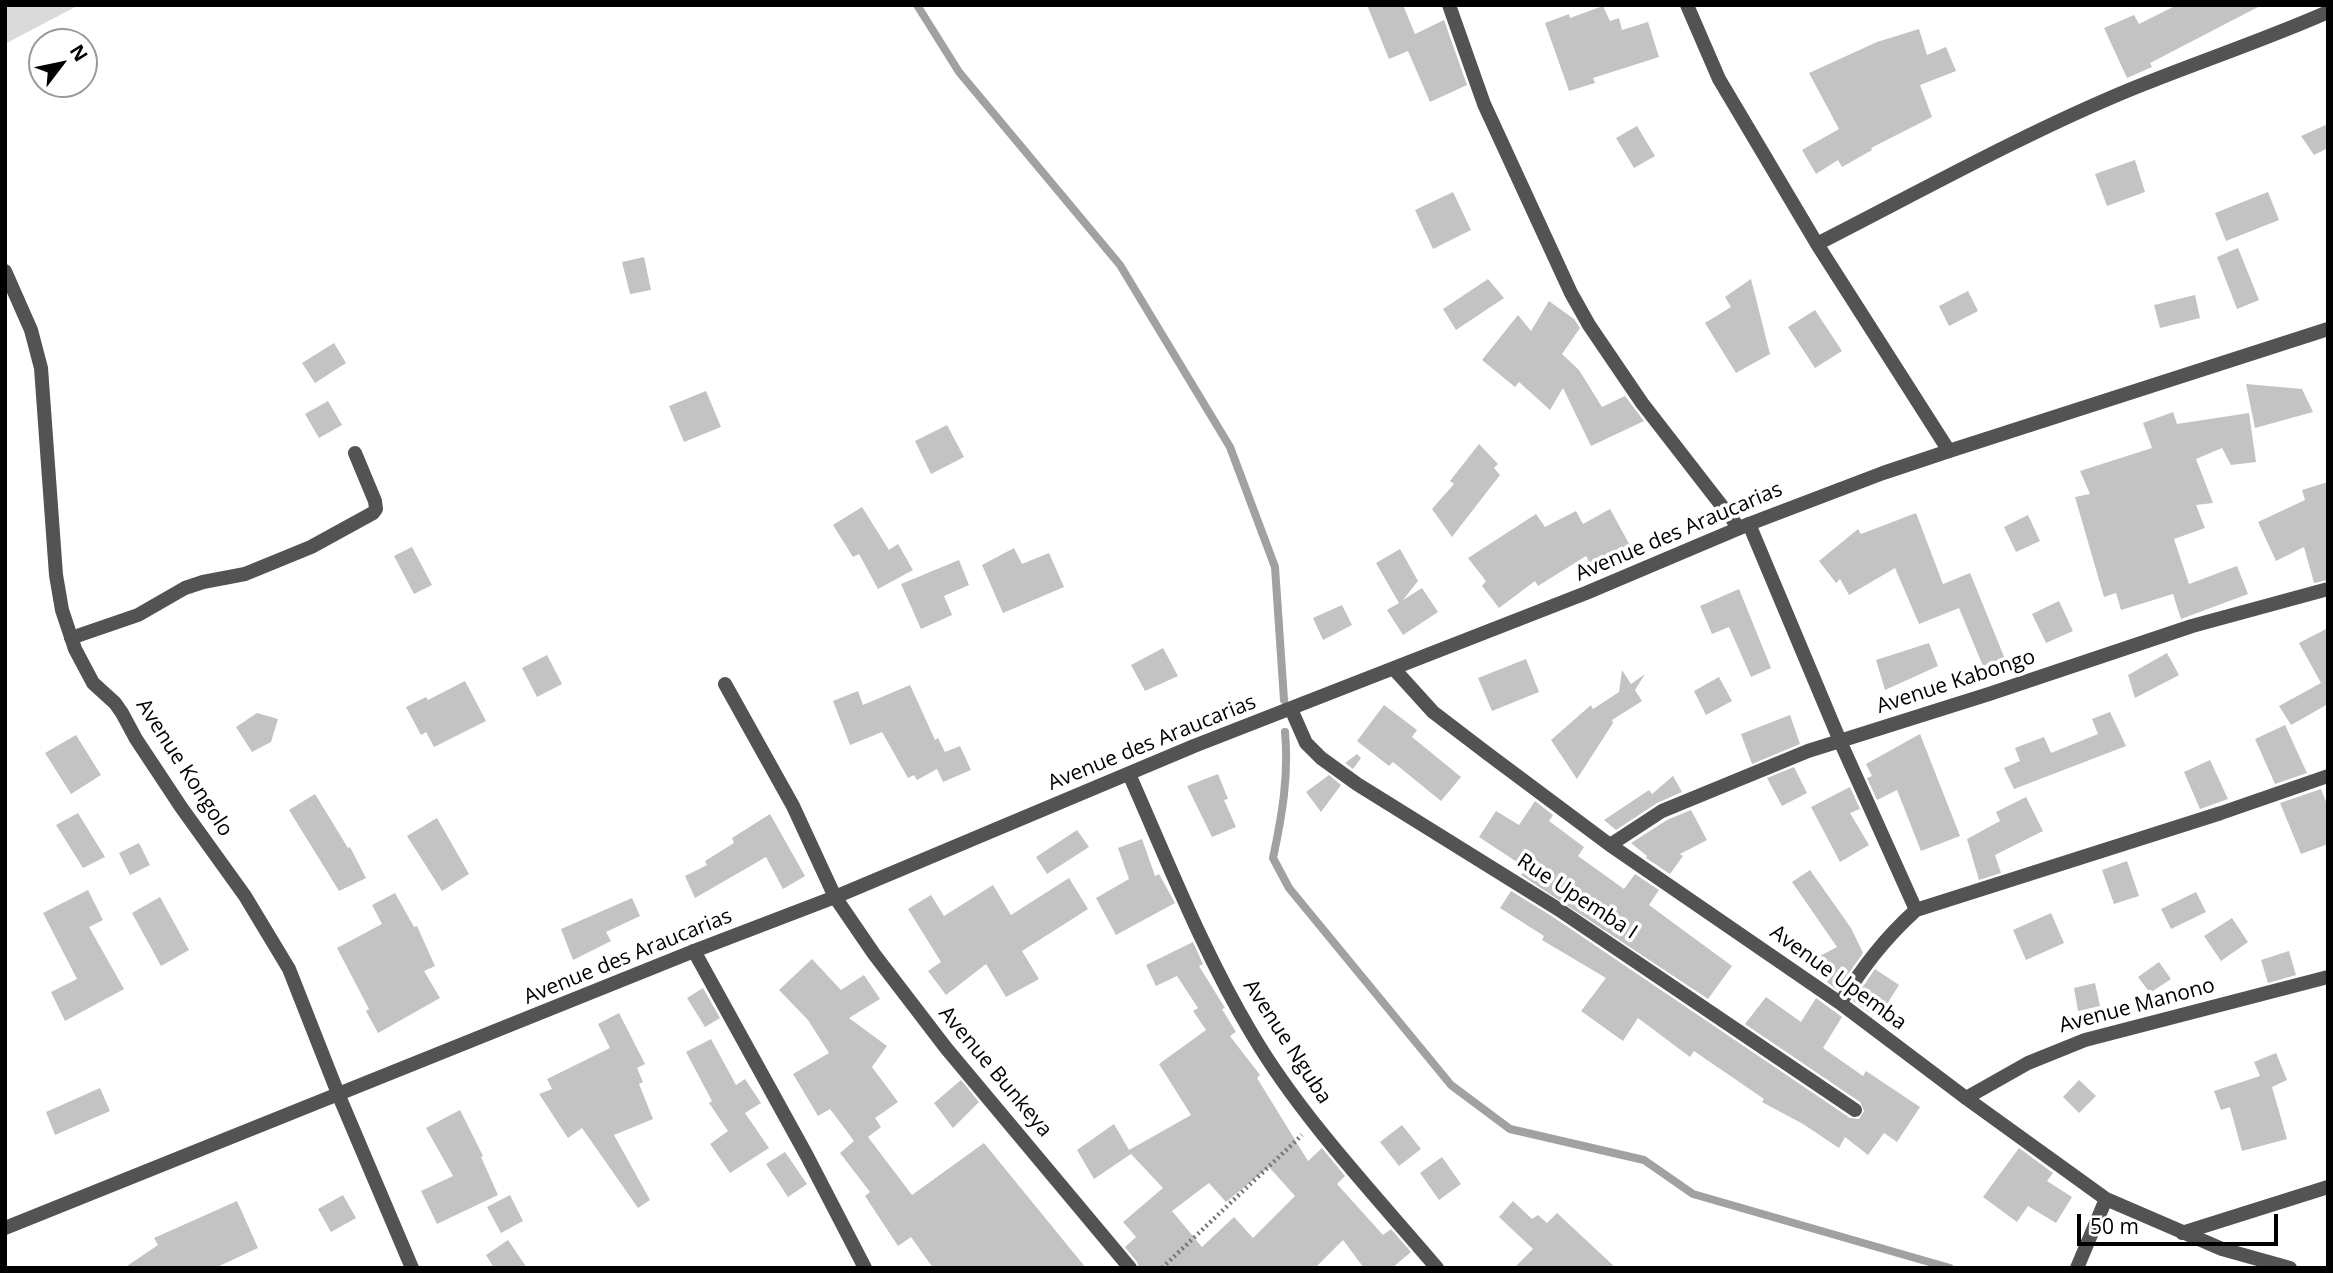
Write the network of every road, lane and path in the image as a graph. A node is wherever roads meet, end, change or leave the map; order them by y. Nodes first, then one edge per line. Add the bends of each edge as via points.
1 (1449, 5) edge
2 (1687, 5) edge
3 (2328, 12) edge
4 (1817, 244) junction
5 (5, 271) edge
6 (2328, 329) edge
7 (1949, 451) junction
8 (355, 453) dead end
9 (1744, 526) junction
10 (2328, 589) edge
11 (71, 638) junction
12 (1394, 669) junction
13 (725, 684) dead end
14 (1291, 709) junction
15 (1840, 741) junction
16 (1129, 774) junction
17 (2328, 776) edge
18 (1610, 845) junction
19 (835, 897) junction
20 (1916, 910) junction
21 (694, 951) junction
22 (2328, 977) edge
23 (1840, 1003) junction
24 (339, 1096) junction
25 (1966, 1098) junction
26 (1855, 1110) dead end
27 (1315, 1123) junction
28 (2328, 1187) edge
29 (2106, 1199) junction
30 (5, 1228) edge
31 (2182, 1233) junction
32 (2079, 1265) edge
33 (412, 1268) edge
34 (865, 1268) edge
35 (1130, 1268) edge
36 (1162, 1268) edge
37 (1437, 1268) edge
38 (2290, 1268) edge

1 - 9 street via 1484,104 1570,293 1642,403
2 - 4 street via 1719,79
3 - 4 street via 2127,91
4 - 7 street
5 - 11 street, Avenue Kongolo via 31,330 41,368 56,575
6 - 7 street, Avenue des Araucarias
7 - 9 street, Avenue des Araucarias
8 - 11 street via 375,501 373,513 311,547 244,575 186,588 138,615
9 - 12 street, Avenue des Araucarias
9 - 15 street
10 - 15 street, Avenue Kabongo via 2192,626
11 - 24 street, Avenue Kongolo via 86,674 122,713 268,931 289,969
12 - 14 street, Avenue des Araucarias
12 - 18 street, Avenue Upemba via 1433,712
13 - 19 street, Avenue Bunkeya via 793,806
14 - 16 street, Avenue des Araucarias
14 - 26 street, Rue Upemba I via 1306,743 1328,764 1558,909
15 - 18 street, Avenue Kabongo via 1661,811
15 - 20 street
16 - 19 street, Avenue des Araucarias
16 - 27 street, Avenue Nguba via 1228,992 1253,1036
17 - 20 street
18 - 23 street, Avenue Upemba
19 - 21 street, Avenue des Araucarias
19 - 35 street, Avenue Bunkeya via 910,1003
20 - 23 street via 1869,958
21 - 24 street, Avenue des Araucarias
21 - 34 street
22 - 25 street, Avenue Manono via 2085,1040 2028,1063
23 - 25 street, Avenue Upemba
24 - 30 street, Avenue des Araucarias
24 - 33 street, Avenue Kongolo
25 - 29 street, Avenue Upemba
27 - 36 path
27 - 37 street, Avenue Nguba
28 - 31 street
29 - 31 street, Avenue Upemba
29 - 32 street
31 - 38 street, Avenue Upemba

